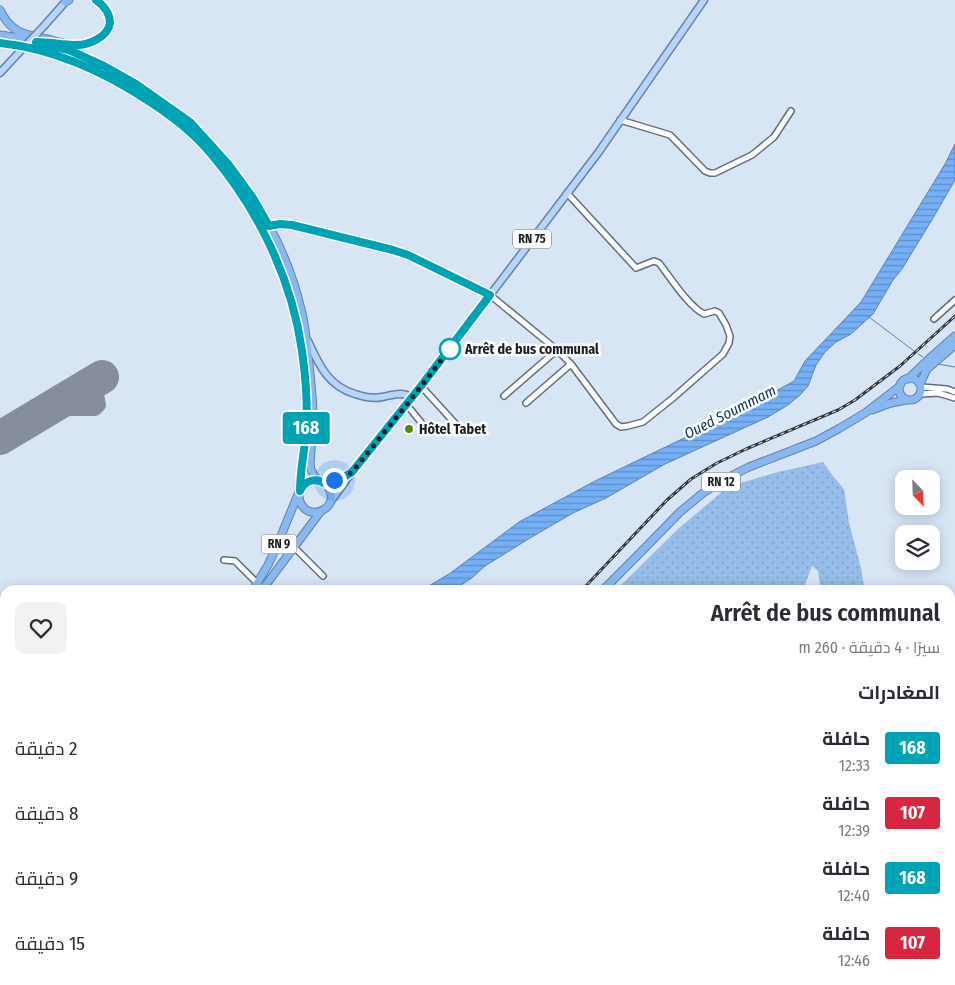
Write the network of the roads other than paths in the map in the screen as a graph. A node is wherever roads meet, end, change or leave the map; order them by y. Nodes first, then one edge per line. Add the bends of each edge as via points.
1 (96, 0) edge
2 (704, 0) edge
3 (67, 1) edge
4 (0, 11) edge
5 (7, 22) junction
6 (0, 34) edge
7 (23, 39) junction
8 (36, 42) junction
9 (0, 43) edge
10 (66, 44) junction
11 (0, 73) edge
12 (791, 111) dead end
13 (620, 120) junction
14 (567, 193) junction
15 (269, 226) junction
16 (490, 295) junction
17 (955, 300) edge
18 (934, 319) dead end
19 (955, 336) edge
20 (307, 339) junction
21 (955, 345) edge
22 (557, 350) junction
23 (571, 364) junction
24 (908, 379) junction
25 (421, 386) junction
26 (900, 386) junction
27 (920, 388) junction
28 (955, 392) edge
29 (504, 396) dead end
30 (412, 398) junction
31 (955, 398) edge
32 (906, 400) junction
33 (526, 403) dead end
34 (406, 405) junction
35 (865, 413) junction
36 (428, 430) dead end
37 (462, 431) dead end
38 (352, 472) junction
39 (317, 480) junction
40 (326, 484) junction
41 (299, 493) junction
42 (330, 501) junction
43 (321, 511) junction
44 (294, 548) junction
45 (224, 560) dead end
46 (323, 576) dead end
47 (255, 585) edge
48 (259, 585) edge
49 (261, 585) edge
50 (608, 585) edge

1 - 10 highway via 109,14 107,32 85,44
2 - 13 main road, RN 75
3 - 11 main road, bridge
4 - 5 highway
4 - 6 highway via 5,27
5 - 7 highway
5 - 10 highway via 24,34
6 - 7 highway
7 - 8 highway
8 - 10 highway
8 - 15 highway via 71,51 104,66 190,122 229,165
9 - 41 highway, RN 9 via 33,48 68,59 135,92 185,128 210,153 237,190 273,253 289,293 296,323 307,410
12 - 13 street via 774,138 752,155 716,173 705,171 670,135
13 - 14 main road, RN 75
14 - 16 main road, RN 75
14 - 23 street via 636,268 654,261 659,263 700,312 718,313 730,336 723,354 642,422 628,426 616,424
15 - 16 street via 292,225 393,250
15 - 20 highway via 294,282
16 - 22 street
16 - 25 main road, RN 75
17 - 18 street
19 - 24 highway
20 - 30 main road via 320,366 340,388 363,397 378,398 401,393
20 - 39 highway via 313,418 310,463
21 - 27 highway via 927,369
22 - 23 street
22 - 29 street
23 - 33 street
24 - 26 highway
24 - 27 highway via 916,380
25 - 30 main road, RN 75
25 - 37 street
26 - 32 highway via 900,394
26 - 35 highway, RN 12
27 - 28 street
27 - 31 street
27 - 32 highway via 915,399
30 - 34 main road, RN 75
32 - 35 highway, RN 12
34 - 36 street
34 - 38 main road, RN 75
35 - 50 highway, RN 12 via 816,441 749,467 703,493
38 - 40 main road, RN 75
38 - 42 main road, RN 75
39 - 40 highway
39 - 41 highway via 308,481
40 - 42 highway via 331,492
41 - 43 highway via 300,504 307,510
41 - 48 highway, RN 9
42 - 43 highway
43 - 44 highway, RN 9
44 - 46 street
44 - 49 highway, RN 9
45 - 47 street via 234,561

